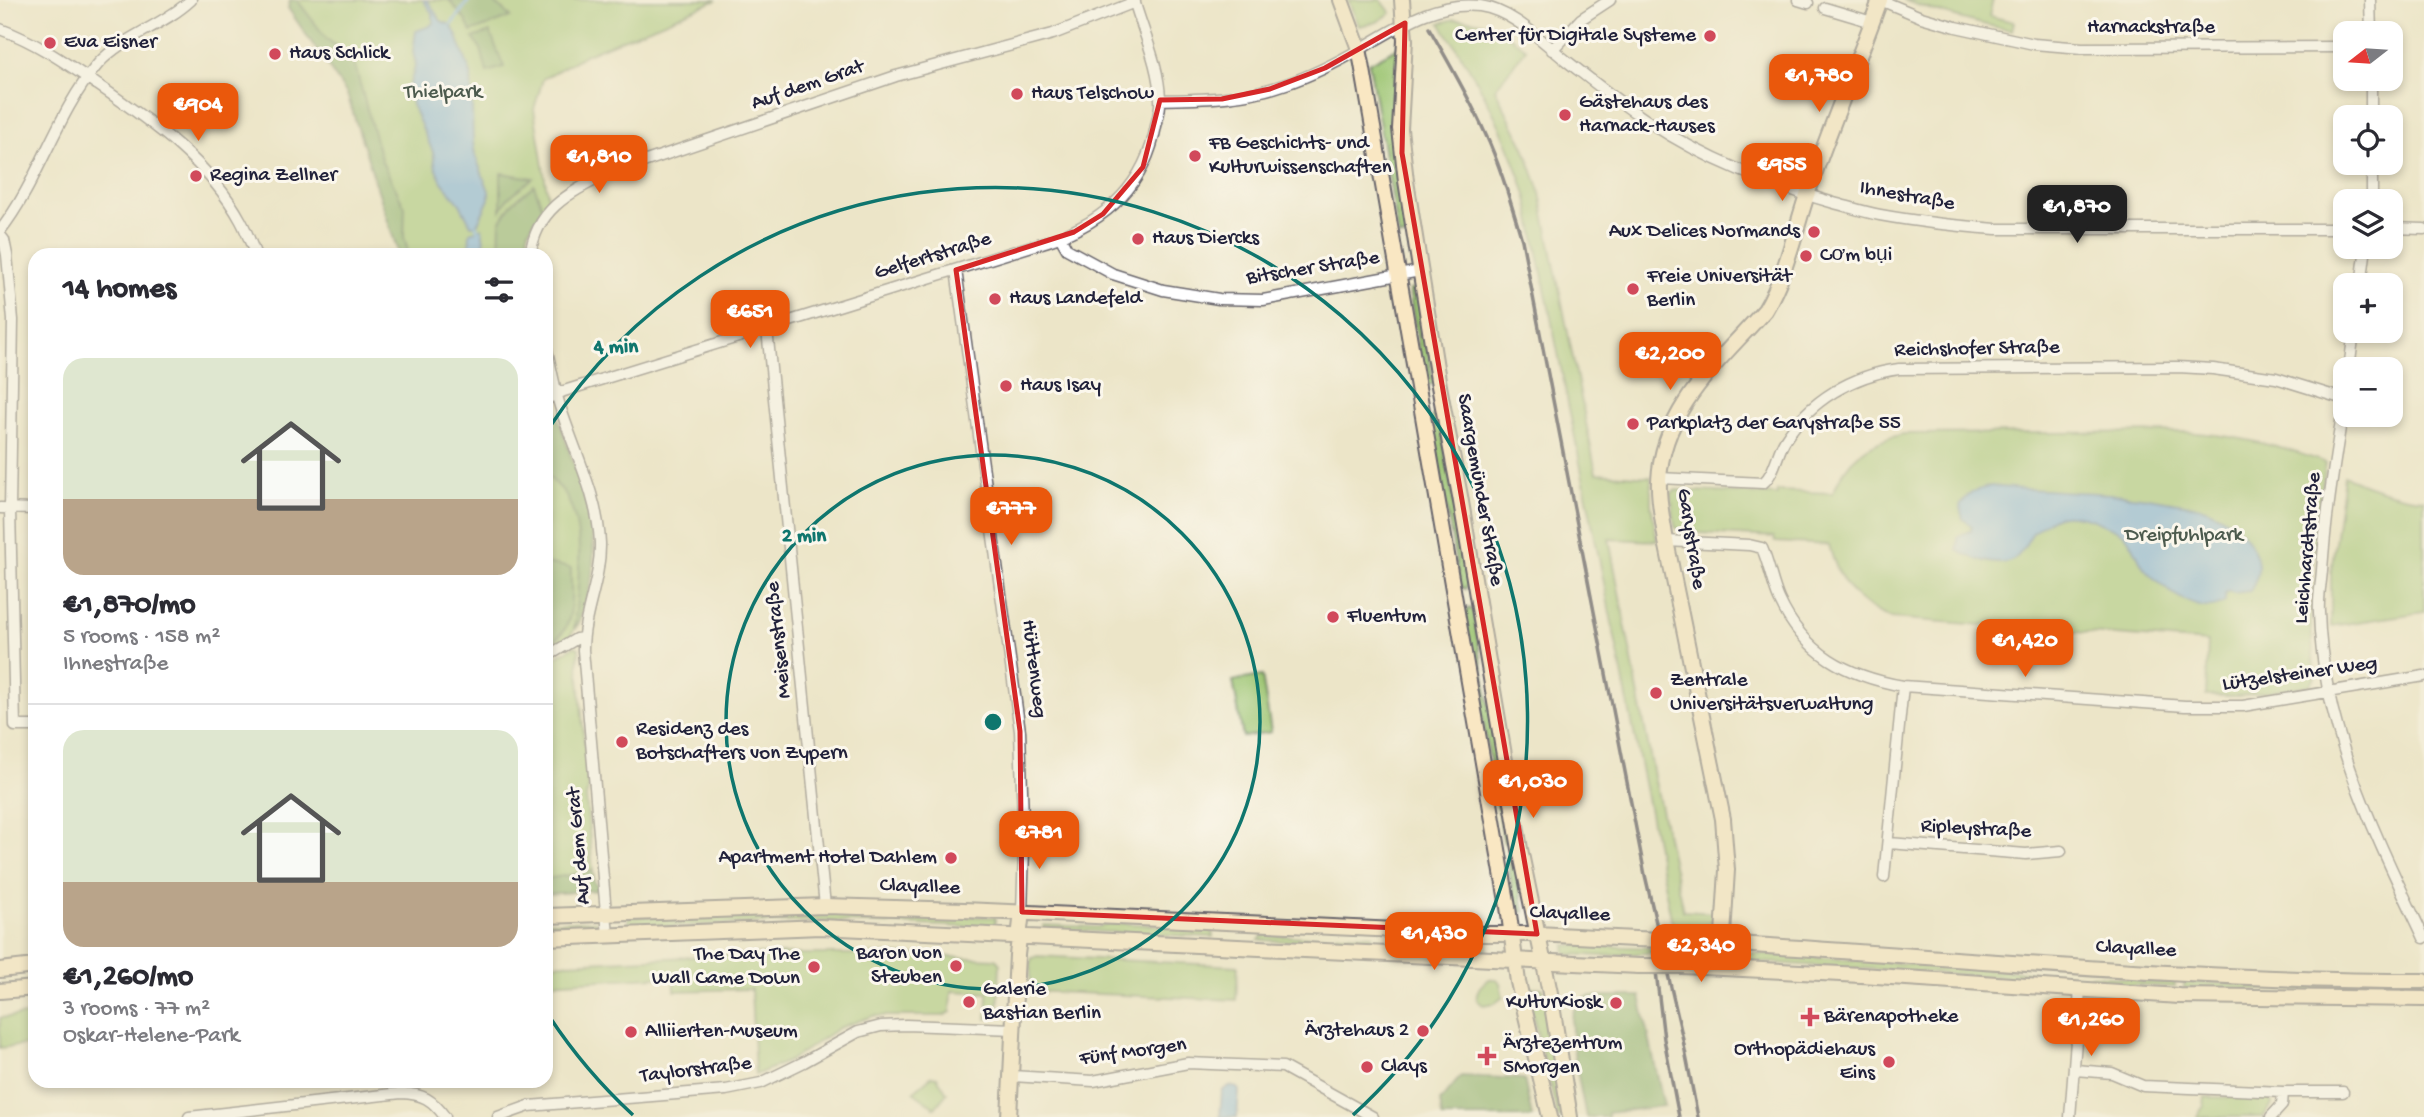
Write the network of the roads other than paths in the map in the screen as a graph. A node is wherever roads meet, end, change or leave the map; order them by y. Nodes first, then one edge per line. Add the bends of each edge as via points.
1 (191, 0) edge
2 (1341, 0) edge
3 (1402, 0) edge
4 (1610, 0) edge
5 (1880, 0) edge
6 (2370, 0) edge
7 (1135, 1) edge
8 (1825, 8) dead end
9 (2371, 21) edge
10 (1872, 22) junction
11 (1405, 23) junction
12 (0, 29) edge
13 (2333, 47) edge
14 (1359, 49) junction
15 (1552, 50) junction
16 (87, 78) junction
17 (1160, 100) junction
18 (1807, 195) junction
19 (2403, 228) edge
20 (2333, 229) edge
21 (2424, 229) edge
22 (0, 233) edge
23 (1060, 237) junction
24 (252, 248) edge
25 (532, 248) edge
26 (956, 270) junction
27 (1420, 271) junction
28 (1400, 275) junction
29 (767, 329) junction
30 (553, 376) edge
31 (557, 394) junction
32 (553, 396) edge
33 (2333, 396) edge
34 (2340, 427) edge
35 (1659, 478) junction
36 (5, 509) edge
37 (28, 509) edge
38 (1666, 541) junction
39 (583, 638) junction
40 (553, 653) edge
41 (2424, 676) edge
42 (1903, 686) junction
43 (2328, 693) junction
44 (28, 726) edge
45 (1889, 844) junction
46 (2061, 851) dead end
47 (1885, 877) dead end
48 (825, 906) junction
49 (1022, 912) junction
50 (606, 913) junction
51 (553, 916) edge
52 (608, 934) junction
53 (1511, 934) junction
54 (1537, 934) junction
55 (1019, 935) junction
56 (553, 938) edge
57 (2424, 938) edge
58 (1723, 943) junction
59 (1515, 959) junction
60 (1543, 961) junction
61 (28, 967) edge
62 (1721, 968) junction
63 (0, 970) edge
64 (2424, 981) edge
65 (28, 989) edge
66 (2080, 990) junction
67 (0, 992) edge
68 (2424, 999) edge
69 (1014, 1029) junction
70 (2075, 1070) junction
71 (1012, 1076) junction
72 (2283, 1092) junction
73 (2343, 1092) dead end
74 (189, 1117) edge
75 (445, 1117) edge
76 (498, 1117) edge
77 (1009, 1117) edge
78 (1373, 1117) edge
79 (1550, 1117) edge
80 (1570, 1117) edge
81 (2070, 1117) edge
82 (2271, 1117) edge

1 - 16 street via 100,61
2 - 14 main road, Saargemünder Straße
3 - 11 main road, Saargemünder Straße
4 - 15 street via 1581,19
5 - 10 main road, Garystraße
5 - 13 street, Harnackstraße via 1956,27 2034,44 2082,48
6 - 9 street
7 - 17 street, Gelfertstraße
7 - 25 street, Auf dem Grat via 1062,31 896,76 605,175 550,210 537,228
8 - 10 street
10 - 18 main road, Garystraße
11 - 14 street, Ihnestraße
11 - 15 street, Ihnestraße via 1440,8 1482,7 1512,18
11 - 27 main road, Saargemünder Straße via 1401,141
12 - 16 street via 51,52
14 - 17 street, Ihnestraße via 1305,77 1260,92 1222,99
14 - 28 main road, Saargemünder Straße
15 - 18 street, Ihnestraße via 1650,123 1692,148
16 - 22 street
16 - 24 street via 176,142 212,179
17 - 23 street, Gelfertstraße via 1150,150 1133,183 1103,214
18 - 20 street, Ihnestraße via 1876,215 1996,229
18 - 35 main road, Garystraße via 1770,301 1684,402 1668,438
19 - 21 street
22 - 36 street via 7,255 13,320
23 - 26 street, Gelfertstraße
23 - 28 street, Bitscher Straße via 1067,249 1113,274 1163,290 1219,299 1263,300
26 - 29 street, Gelfertstraße
26 - 49 street, Hüttenweg via 1020,731
27 - 28 street, Bitscher Straße
27 - 54 main road, Saargemünder Straße
28 - 53 main road, Saargemünder Straße
29 - 31 street, Gelfertstraße
29 - 48 street, Meisenstraße
30 - 31 street, Auf dem Grat
31 - 32 street, Gelfertstraße
31 - 39 street, Auf dem Grat via 595,509 600,542
33 - 35 street, Reichshofer Straße via 2276,378 2213,369 1899,369 1855,380 1819,403 1786,439 1763,483
34 - 43 street, Leichhardtstraße via 2318,610
35 - 38 main road, Garystraße
36 - 37 street
36 - 44 street via 15,726
38 - 42 street, Lützelsteiner Weg via 1762,548 1781,603 1810,645 1843,669
38 - 58 main road, Garystraße via 1723,819 1727,870
39 - 40 street
39 - 50 street, Auf dem Grat
41 - 43 street, Lützelsteiner Weg
42 - 43 street, Lützelsteiner Weg via 2202,706 2243,706
42 - 45 street, Ripleystraße
43 - 57 street, Leichhardtstraße via 2353,778
45 - 46 street, Ripleystraße via 2025,855
45 - 47 street, Ripleystraße
48 - 49 main road, Clayallee
48 - 50 main road, Clayallee
49 - 53 main road, Clayallee
49 - 55 main road, Hüttenweg
50 - 51 main road, Clayallee
50 - 52 street, Auf dem Grat
52 - 55 main road, Clayallee via 820,927
52 - 56 main road, Clayallee
53 - 54 main road, Clayallee
53 - 59 main road, Saargemünder Straße
54 - 58 main road, Clayallee, bridge
54 - 60 main road, Saargemünder Straße
55 - 59 main road, Clayallee
55 - 69 main road, Hüttenweg
58 - 62 main road, Garystraße
58 - 64 main road, Clayallee via 2137,971
59 - 60 main road, Clayallee
59 - 79 main road, Saargemünder Straße
60 - 62 main road, Clayallee, bridge
60 - 80 main road, Saargemünder Straße
61 - 63 main road
62 - 66 main road, Clayallee
65 - 67 main road
66 - 68 main road, Clayallee
66 - 70 street
69 - 71 main road, Hüttenweg
69 - 76 street, Taylorstraße via 881,1026 858,1031 761,1083 726,1090 529,1106
70 - 72 street via 2112,1073 2143,1086
70 - 81 street
71 - 77 main road, Hüttenweg
71 - 78 street, Fünf Morgen via 1093,1081 1188,1063 1283,1067
72 - 73 street
72 - 82 street via 2282,1105
74 - 75 street via 401,1093 416,1093 434,1102

